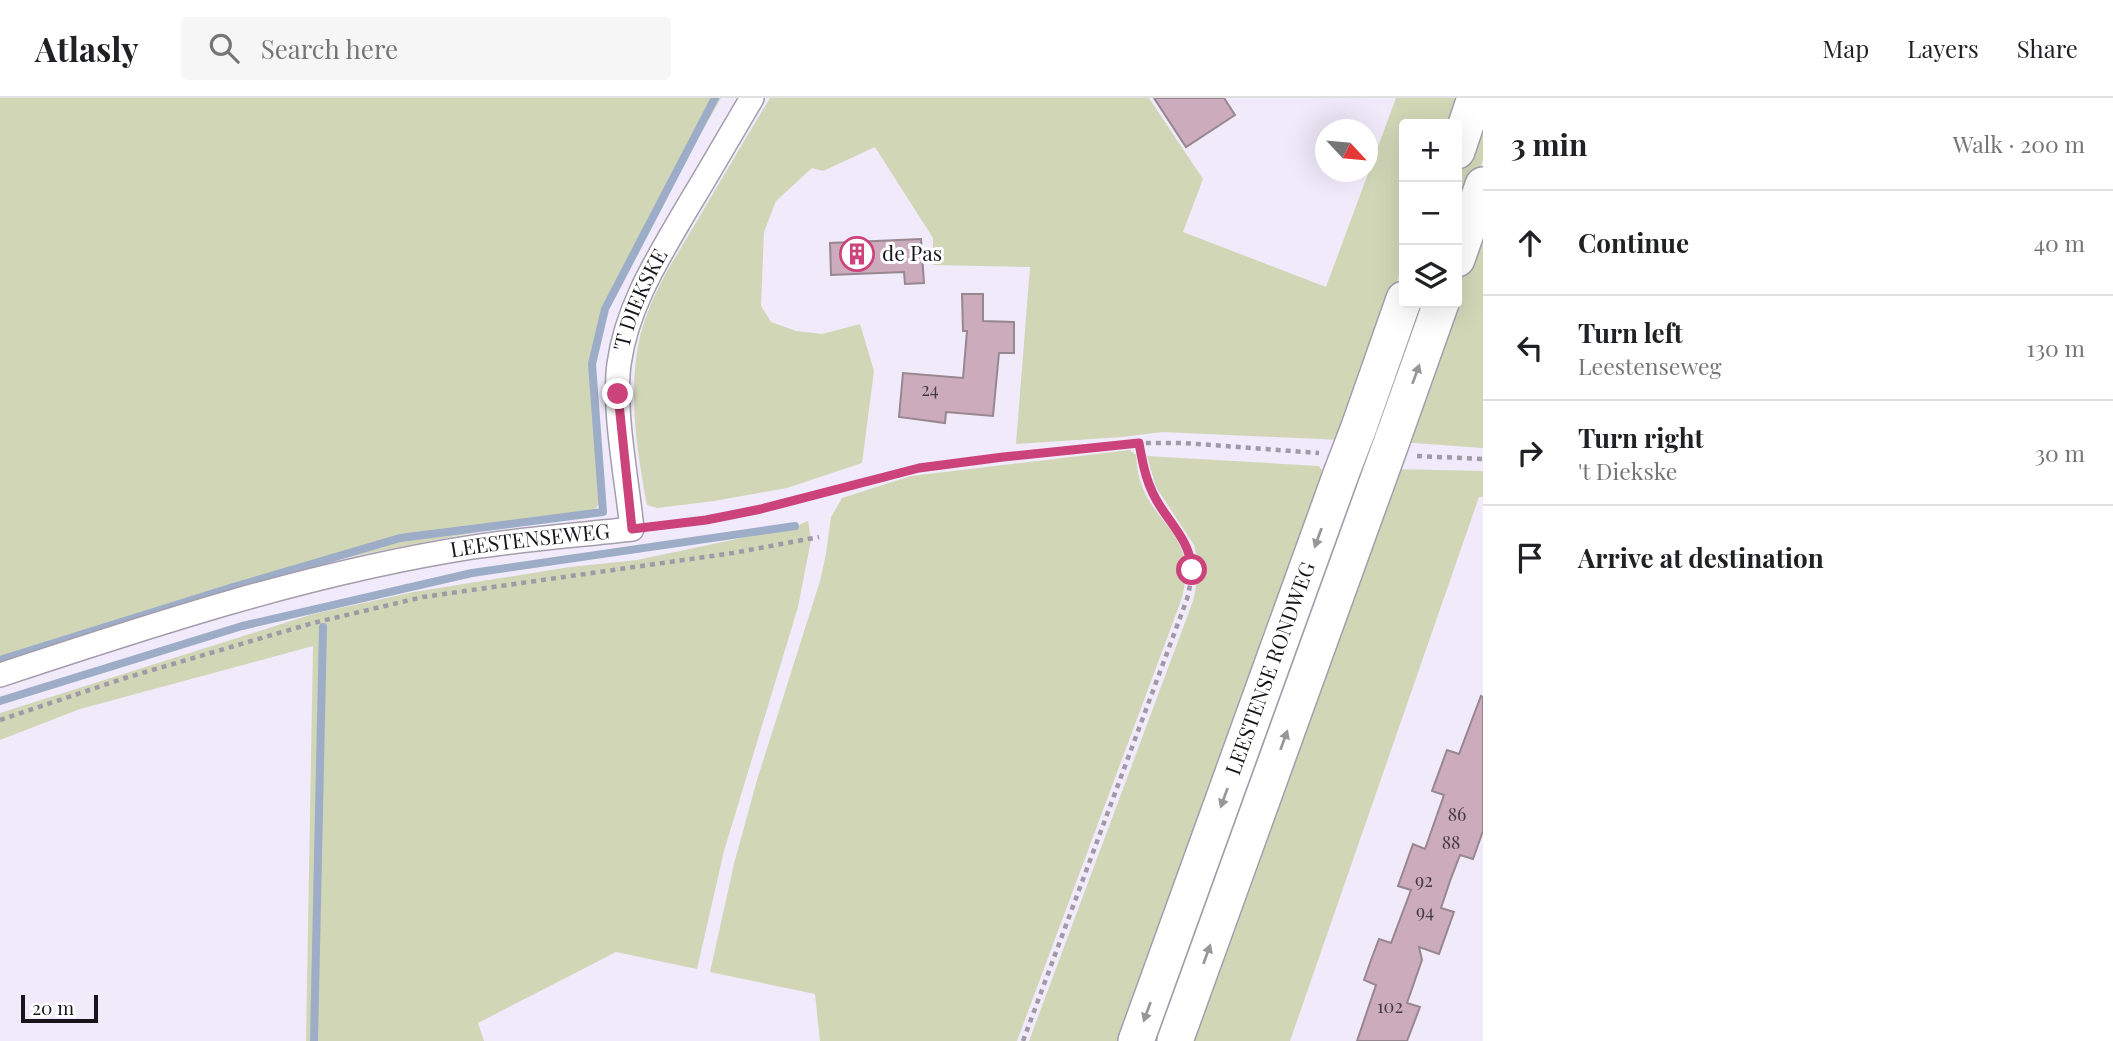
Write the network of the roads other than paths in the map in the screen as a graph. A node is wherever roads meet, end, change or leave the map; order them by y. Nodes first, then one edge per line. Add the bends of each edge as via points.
1 (752, 98) edge
2 (1475, 98) edge
3 (1462, 136) edge
4 (1483, 185) edge
5 (1462, 245) edge
6 (1401, 308) edge
7 (1440, 308) edge
8 (632, 529) joint
9 (0, 675) edge
10 (1136, 1041) edge
11 (1175, 1041) edge

1 - 8 street, 'T DIEKSKE via 662,251 624,336 618,394
2 - 3 main road
4 - 5 main road
6 -> 10 main road, LEESTENSE RONDWEG, bridge via 1359,427 1330,463
11 -> 7 main road, LEESTENSE RONDWEG, bridge via 1376,485 1405,447
8 - 9 street, LEESTENSEWEG via 473,547 358,570 249,598

